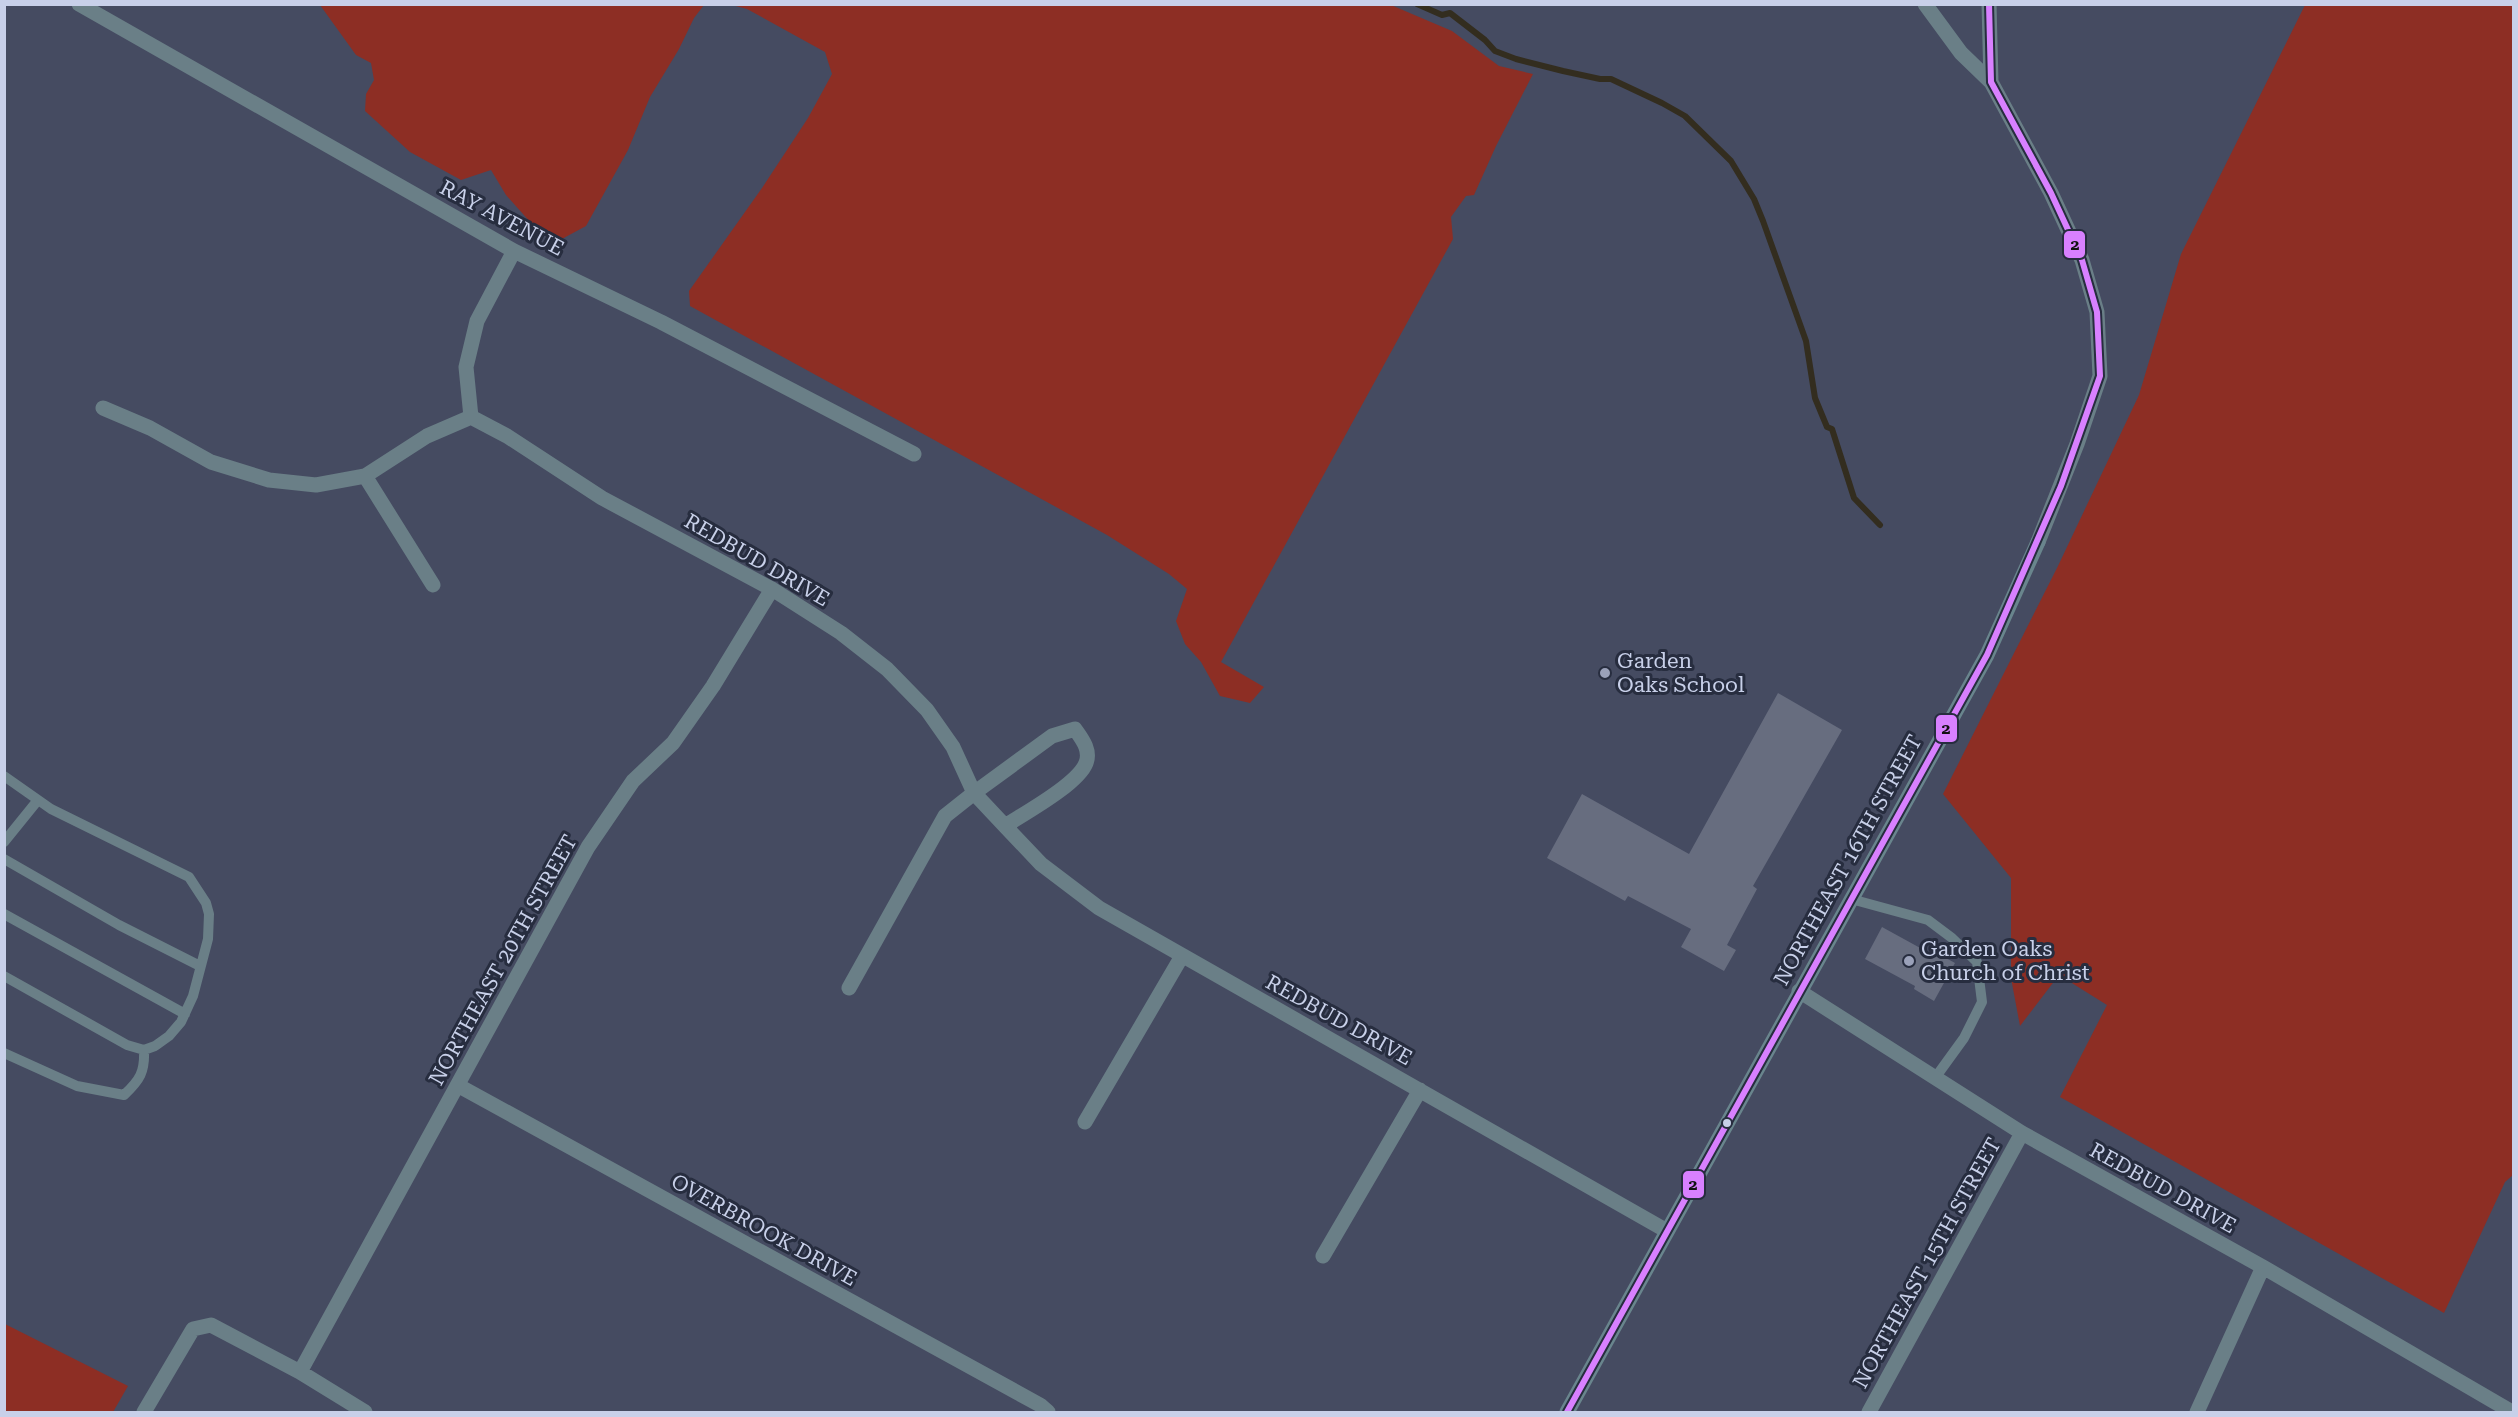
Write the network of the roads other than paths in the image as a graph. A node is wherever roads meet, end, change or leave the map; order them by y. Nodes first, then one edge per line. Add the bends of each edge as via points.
1 (79, 4) edge
2 (1925, 4) edge
3 (1989, 4) edge
4 (1991, 82) junction
5 (514, 251) junction
6 (103, 408) dead end
7 (471, 417) junction
8 (914, 454) dead end
9 (365, 476) junction
10 (433, 585) dead end
11 (772, 589) junction
12 (4, 776) edge
13 (974, 792) junction
14 (38, 800) junction
15 (1005, 826) junction
16 (4, 842) edge
17 (4, 859) edge
18 (1851, 899) junction
19 (4, 914) edge
20 (1182, 956) junction
21 (200, 966) junction
22 (4, 976) edge
23 (849, 988) dead end
24 (1799, 990) junction
25 (185, 1014) junction
26 (144, 1050) junction
27 (4, 1053) edge
28 (1935, 1078) junction
29 (459, 1086) junction
30 (1420, 1090) junction
31 (1085, 1122) dead end
32 (2022, 1133) junction
33 (1667, 1231) junction
34 (1323, 1256) dead end
35 (2263, 1267) junction
36 (300, 1372) junction
37 (2490, 1407) edge
38 (144, 1413) edge
39 (365, 1413) edge
40 (1048, 1413) edge
41 (1567, 1413) edge
42 (1869, 1413) edge
43 (2197, 1413) edge
44 (2512, 1413) edge

1 - 5 street, RAY AVENUE
2 - 4 street via 1960,53
3 - 4 street, NORTHEAST 16TH STREET
4 - 18 street, NORTHEAST 16TH STREET via 2082,260 2097,312 2100,376 2038,542 1987,655
5 - 7 street via 477,321 466,367
5 - 8 street, RAY AVENUE via 661,322
6 - 9 street via 150,428 211,462 269,480 316,484
7 - 9 street via 427,436
7 - 11 street, REDBUD DRIVE via 602,498
9 - 10 street
11 - 13 street, REDBUD DRIVE via 841,633 887,669 927,710 953,747
11 - 29 street, NORTHEAST 20TH STREET via 673,743 633,781 588,847
12 - 14 lane
13 - 15 street, REDBUD DRIVE
13 - 15 street via 1052,736 1075,729 1086,744 1086,763 1068,786
13 - 23 street via 945,816
14 - 16 lane
14 - 21 lane via 189,877 209,914 208,939
15 - 20 street, REDBUD DRIVE via 1041,864 1091,902
17 - 21 lane
18 - 24 street, NORTHEAST 16TH STREET
18 - 28 lane via 1928,920 1977,962 1982,1002 1965,1038
19 - 25 lane
20 - 30 street, REDBUD DRIVE
20 - 31 street
21 - 25 lane
22 - 26 lane via 127,1046
24 - 28 street, REDBUD DRIVE
24 - 33 street, NORTHEAST 16TH STREET
25 - 26 lane via 169,1036
26 - 27 lane via 145,1066 136,1084 124,1095 77,1086
28 - 32 street, REDBUD DRIVE
29 - 36 street, NORTHEAST 20TH STREET
29 - 40 street, OVERBROOK DRIVE via 1040,1405
30 - 33 street, REDBUD DRIVE
30 - 34 street
32 - 35 street, REDBUD DRIVE
32 - 42 street, NORTHEAST 15TH STREET
33 - 41 street, NORTHEAST 16TH STREET
35 - 37 street, REDBUD DRIVE
35 - 43 street
36 - 38 street via 211,1325 193,1329
36 - 39 street
37 - 44 street, REDBUD DRIVE

